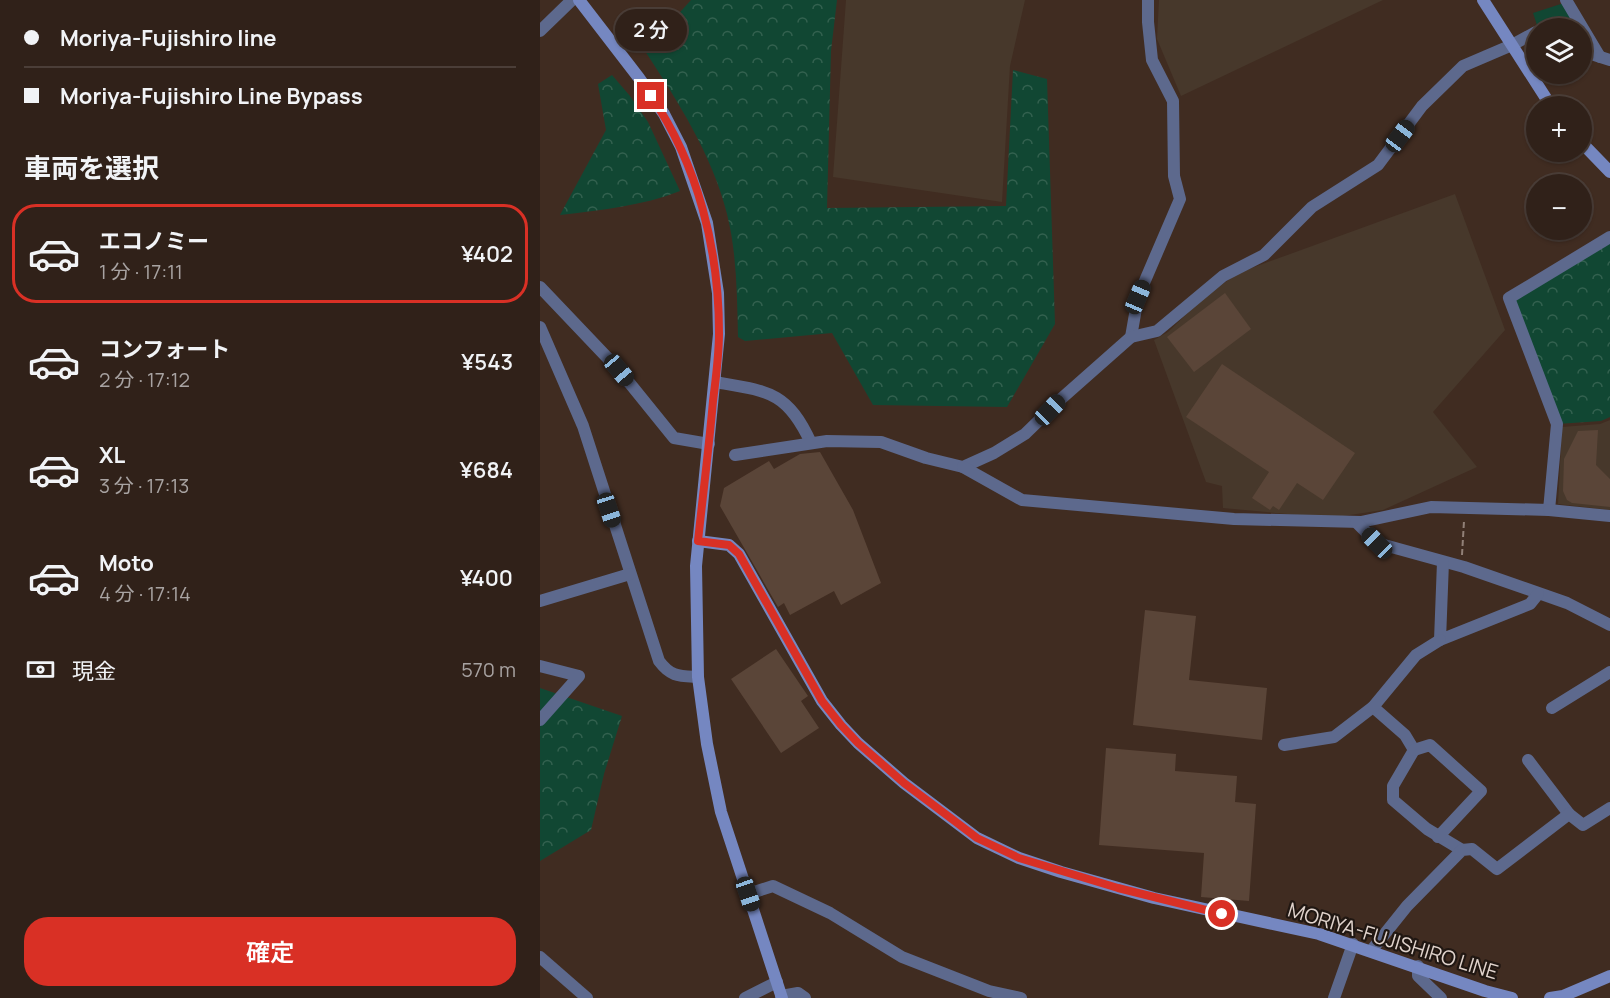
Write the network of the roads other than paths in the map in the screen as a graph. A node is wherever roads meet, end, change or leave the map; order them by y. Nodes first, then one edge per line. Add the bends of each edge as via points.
1 (572, 0) edge
2 (579, 0) edge
3 (1148, 0) edge
4 (1483, 0) edge
5 (1566, 0) edge
6 (540, 31) edge
7 (1526, 37) edge
8 (1512, 45) junction
9 (1605, 58) edge
10 (1545, 96) edge
11 (1592, 153) edge
12 (1610, 172) edge
13 (1610, 237) edge
14 (540, 287) edge
15 (540, 327) edge
16 (1131, 337) junction
17 (715, 382) junction
18 (811, 443) junction
19 (709, 444) junction
20 (735, 455) dead end
21 (963, 467) junction
22 (1549, 510) junction
23 (1610, 516) edge
24 (1356, 522) junction
25 (698, 541) junction
26 (1443, 562) junction
27 (630, 574) junction
28 (1538, 594) junction
29 (540, 601) edge
30 (1610, 625) edge
31 (1440, 639) junction
32 (540, 666) edge
33 (1610, 672) edge
34 (698, 677) junction
35 (1373, 707) junction
36 (1552, 708) dead end
37 (540, 720) edge
38 (1284, 745) dead end
39 (1414, 750) junction
40 (1528, 760) dead end
41 (1610, 808) edge
42 (1569, 814) junction
43 (1438, 837) junction
44 (1462, 850) junction
45 (748, 894) junction
46 (1353, 945) junction
47 (1371, 951) junction
48 (540, 957) edge
49 (1418, 966) junction
50 (1610, 976) edge
51 (777, 982) junction
52 (782, 997) edge
53 (587, 998) edge
54 (745, 998) edge
55 (805, 998) edge
56 (1021, 998) edge
57 (1334, 998) edge
58 (1441, 998) edge
59 (1512, 998) edge
60 (1550, 998) edge

1 - 6 street
2 - 17 main road via 664,114 695,184 707,223 718,293
3 - 16 street via 1152,60 1173,101 1174,176 1179,199 1138,297
4 - 8 main road
5 - 9 street
7 - 8 street
8 - 10 main road
8 - 16 street via 1463,66 1422,106 1378,165 1312,207 1264,255 1223,276 1157,331
11 - 12 main road
13 - 22 street via 1509,298 1557,424
14 - 19 street via 619,370 674,438
15 - 27 street via 583,426
16 - 21 street via 1025,434
17 - 18 street via 769,393 795,414
17 - 19 main road
18 - 20 street
18 - 21 street via 881,442
19 - 25 main road
21 - 24 street via 1022,500 1234,519
22 - 23 street
22 - 24 street via 1431,507
24 - 26 street via 1377,543
25 - 34 main road
25 - 46 main road, MORIYA-FUJISHIRO LINE via 729,545 739,554 822,701 846,731 904,783 977,838 1019,858 1101,884
26 - 28 street
26 - 31 street
27 - 29 street
27 - 34 street via 659,661 676,676
28 - 30 street via 1567,603
28 - 31 street via 1530,604
31 - 35 street via 1416,655
32 - 37 street via 579,676
33 - 36 street
34 - 45 main road via 721,812
35 - 38 street via 1334,737
35 - 39 street via 1405,735
39 - 43 street via 1393,786 1393,800
39 - 43 street via 1431,745 1481,791
40 - 42 street
41 - 42 street via 1583,825
42 - 44 street via 1497,869 1472,849
43 - 44 street
44 - 47 street via 1407,906
45 - 51 main road
45 - 56 street via 773,886 830,913 902,957 989,991
46 - 47 main road, MORIYA-FUJISHIRO LINE
46 - 57 street
47 - 49 main road, MORIYA-FUJISHIRO LINE
48 - 53 street
49 - 58 street via 1418,976
49 - 59 main road, MORIYA-FUJISHIRO LINE
50 - 60 main road
51 - 52 main road
51 - 54 street
52 - 55 street via 798,993

